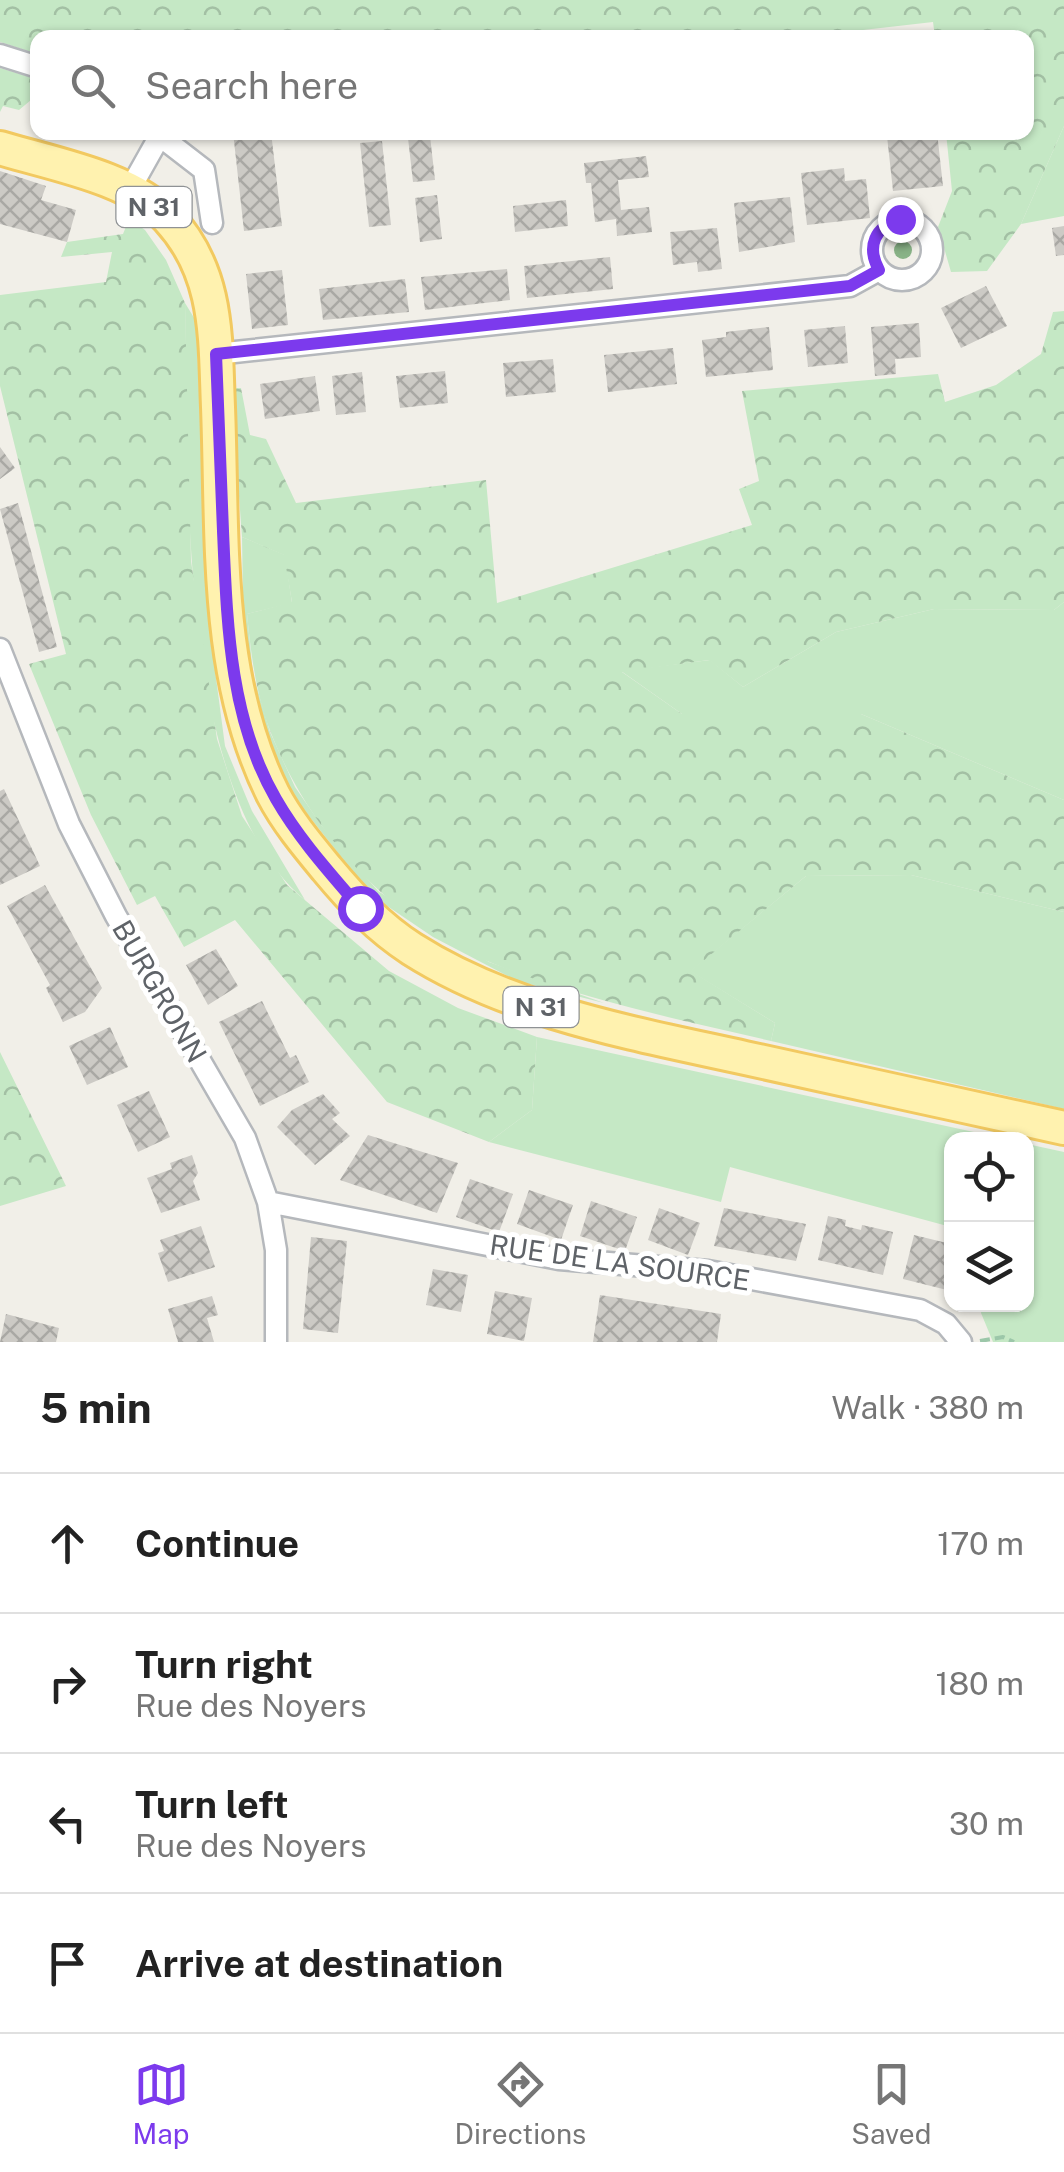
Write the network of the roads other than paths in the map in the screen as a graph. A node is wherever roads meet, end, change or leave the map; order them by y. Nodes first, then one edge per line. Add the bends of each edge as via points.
1 (0, 55) edge
2 (30, 64) edge
3 (158, 140) edge
4 (168, 140) edge
5 (0, 148) edge
6 (130, 189) junction
7 (212, 223) dead end
8 (879, 270) dead end
9 (216, 354) junction
10 (0, 649) edge
11 (1064, 1128) edge
12 (268, 1202) junction
13 (276, 1342) edge
14 (961, 1342) edge

1 - 2 street
3 - 6 street
4 - 7 street via 204,170
5 - 6 main road, N 31
6 - 9 main road, N 31 via 166,216 193,250 210,289
8 - 9 street via 850,286
9 - 11 main road, N 31 via 234,679 274,796 360,908 410,948 477,984 546,1008
10 - 12 street, BURGRONN via 69,824 245,1138
12 - 13 street, BURGRONN via 278,1277
12 - 14 street, RUE DE LA SOURCE via 559,1259 708,1271 920,1310

